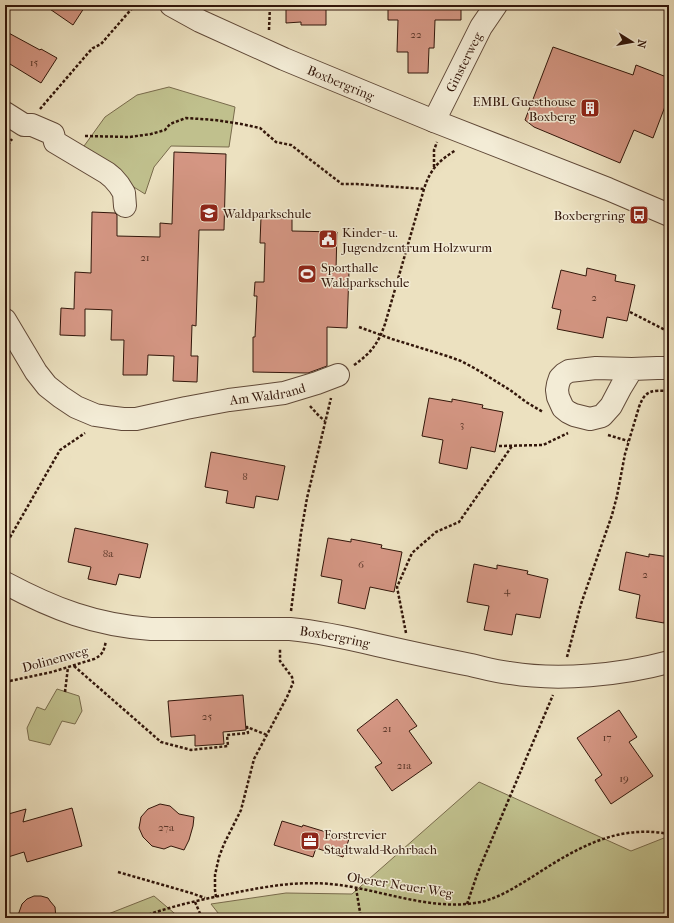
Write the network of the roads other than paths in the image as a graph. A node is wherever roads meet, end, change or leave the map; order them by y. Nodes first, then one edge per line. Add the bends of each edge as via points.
1 (172, 5) edge
2 (496, 5) edge
3 (5, 113) edge
4 (434, 121) junction
5 (126, 206) dead end
6 (664, 208) edge
7 (5, 320) edge
8 (669, 368) edge
9 (632, 369) junction
10 (338, 375) road end
11 (5, 583) edge
12 (669, 662) edge

1 - 4 street, Boxbergring via 200,21 267,51
2 - 4 street, Ginsterweg via 481,27
3 - 5 street via 24,125 53,134 55,142 113,178 124,194
4 - 6 street, Boxbergring
7 - 10 street, Am Waldrand via 47,386 76,407 95,415 136,419 229,400 284,393
8 - 9 street
9 - 9 street via 596,368 569,371 560,378 557,390 563,408 583,418 602,416 611,406
11 - 12 street, Boxbergring via 56,608 110,624 151,629 290,629 341,636 529,676 615,673

